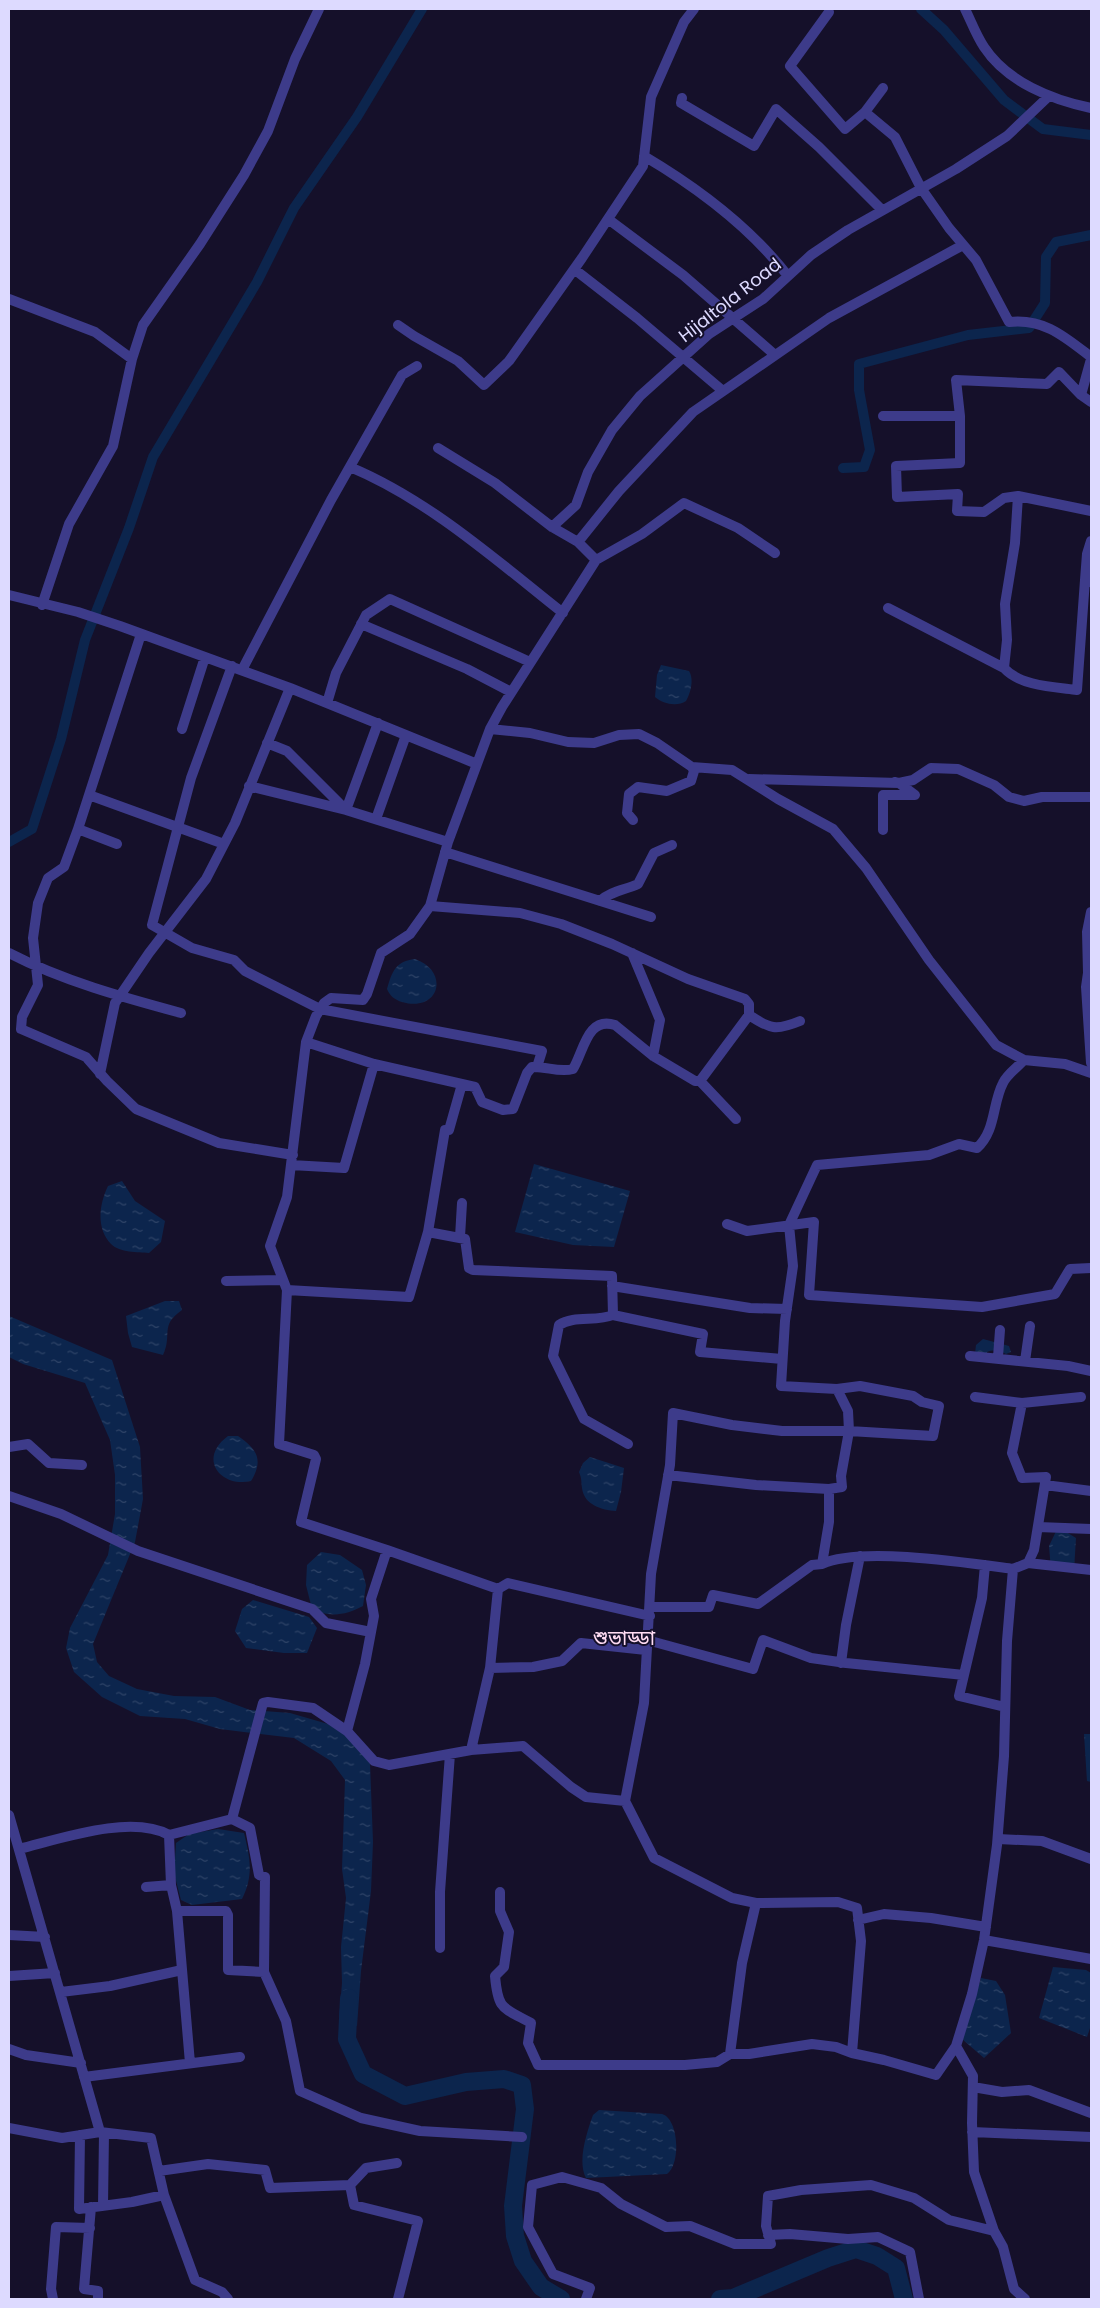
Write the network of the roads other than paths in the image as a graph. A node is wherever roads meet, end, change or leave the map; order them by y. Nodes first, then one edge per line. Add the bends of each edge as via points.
1 (319, 9) edge
2 (694, 9) edge
3 (965, 9) edge
4 (829, 12) dead end
5 (883, 88) dead end
6 (1049, 96) junction
7 (682, 98) dead end
8 (1091, 108) edge
9 (865, 112) junction
10 (644, 156) junction
11 (921, 188) junction
12 (882, 210) junction
13 (608, 219) junction
14 (963, 245) junction
15 (574, 269) junction
16 (788, 276) junction
17 (9, 299) edge
18 (733, 318) junction
19 (398, 325) dead end
20 (775, 355) junction
21 (683, 357) junction
22 (1091, 358) edge
23 (132, 359) junction
24 (416, 366) dead end
25 (723, 392) junction
26 (1081, 395) junction
27 (1091, 402) edge
28 (883, 416) dead end
29 (960, 416) junction
30 (438, 448) dead end
31 (350, 467) junction
32 (1018, 496) junction
33 (1091, 511) edge
34 (552, 527) junction
35 (1091, 541) edge
36 (578, 542) junction
37 (775, 553) dead end
38 (1089, 555) edge
39 (596, 560) junction
40 (1088, 581) edge
41 (9, 595) edge
42 (42, 605) junction
43 (888, 608) dead end
44 (562, 613) junction
45 (361, 624) junction
46 (141, 634) junction
47 (205, 657) junction
48 (530, 662) junction
49 (232, 666) junction
50 (1004, 668) junction
51 (242, 670) junction
52 (290, 688) junction
53 (511, 692) junction
54 (327, 703) junction
55 (378, 723) junction
56 (182, 728) dead end
57 (490, 730) junction
58 (406, 734) junction
59 (267, 743) junction
60 (477, 764) junction
61 (692, 767) junction
62 (884, 777) dead end
63 (747, 779) junction
64 (898, 783) junction
65 (250, 786) junction
66 (89, 795) junction
67 (1091, 797) edge
68 (346, 810) junction
69 (376, 819) junction
70 (633, 820) dead end
71 (178, 827) junction
72 (78, 829) junction
73 (883, 830) dead end
74 (448, 842) junction
75 (117, 844) dead end
76 (224, 844) junction
77 (672, 844) dead end
78 (445, 852) junction
79 (600, 901) junction
80 (430, 906) junction
81 (1091, 912) edge
82 (651, 917) dead end
83 (165, 932) junction
84 (9, 953) edge
85 (632, 953) junction
86 (36, 967) junction
87 (1090, 973) edge
88 (119, 997) junction
89 (320, 1009) junction
90 (181, 1013) dead end
91 (749, 1015) junction
92 (800, 1021) dead end
93 (306, 1042) junction
94 (653, 1056) junction
95 (1024, 1060) junction
96 (1091, 1063) edge
97 (374, 1064) junction
98 (537, 1067) junction
99 (1091, 1073) edge
100 (100, 1074) junction
101 (700, 1081) junction
102 (462, 1084) junction
103 (736, 1119) dead end
104 (292, 1160) junction
105 (462, 1203) dead end
106 (727, 1224) dead end
107 (789, 1225) junction
108 (428, 1232) junction
109 (460, 1237) junction
110 (1091, 1268) edge
111 (282, 1280) junction
112 (226, 1282) dead end
113 (612, 1286) junction
114 (287, 1290) junction
115 (787, 1309) junction
116 (613, 1314) junction
117 (1030, 1326) dead end
118 (1000, 1330) dead end
119 (970, 1356) dead end
120 (998, 1357) junction
121 (782, 1359) junction
122 (1025, 1360) junction
123 (1091, 1371) edge
124 (837, 1389) junction
125 (975, 1397) dead end
126 (1081, 1397) dead end
127 (1022, 1403) junction
128 (850, 1431) junction
129 (628, 1444) dead end
130 (9, 1447) edge
131 (82, 1465) dead end
132 (668, 1475) junction
133 (1045, 1485) junction
134 (829, 1489) junction
135 (1091, 1491) edge
136 (9, 1496) edge
137 (1038, 1527) junction
138 (1091, 1529) edge
139 (388, 1550) junction
140 (860, 1556) junction
141 (1028, 1563) junction
142 (822, 1564) junction
143 (985, 1565) junction
144 (1013, 1569) junction
145 (1091, 1570) edge
146 (498, 1589) junction
147 (650, 1611) junction
148 (371, 1632) junction
149 (647, 1645) junction
150 (841, 1663) junction
151 (490, 1668) junction
152 (964, 1675) junction
153 (1005, 1707) junction
154 (347, 1731) junction
155 (472, 1750) junction
156 (450, 1754) junction
157 (625, 1801) junction
158 (232, 1819) junction
159 (10, 1820) edge
160 (169, 1835) junction
161 (998, 1839) junction
162 (19, 1849) junction
163 (1091, 1859) edge
164 (171, 1885) junction
165 (146, 1887) dead end
166 (500, 1892) dead end
167 (756, 1903) junction
168 (177, 1911) junction
169 (858, 1920) junction
170 (986, 1927) junction
171 (9, 1936) edge
172 (45, 1937) junction
173 (984, 1940) junction
174 (440, 1948) dead end
175 (1091, 1959) edge
176 (182, 1970) junction
177 (264, 1972) junction
178 (55, 1973) junction
179 (9, 1976) edge
180 (61, 1992) junction
181 (956, 2046) junction
182 (9, 2050) edge
183 (852, 2053) junction
184 (730, 2054) junction
185 (240, 2057) dead end
186 (80, 2063) junction
187 (190, 2063) junction
188 (84, 2077) junction
189 (973, 2087) junction
190 (1091, 2114) edge
191 (9, 2128) edge
192 (972, 2132) junction
193 (102, 2133) junction
194 (80, 2135) junction
195 (1091, 2136) edge
196 (522, 2137) dead end
197 (397, 2163) dead end
198 (159, 2171) junction
199 (350, 2185) junction
200 (164, 2195) junction
201 (103, 2206) junction
202 (91, 2207) junction
203 (90, 2228) junction
204 (994, 2231) junction
205 (768, 2235) junction
206 (53, 2299) edge
207 (98, 2299) edge
208 (228, 2299) edge
209 (398, 2299) edge
210 (586, 2299) edge
211 (919, 2299) edge
212 (1025, 2299) edge

1 - 23 street via 264,138 205,237 143,325
2 - 10 street via 684,22 651,97
3 - 6 street via 990,54 1028,86
4 - 9 street via 790,66 845,129
5 - 9 street
6 - 8 street
6 - 11 street, Hijaltola Road via 1006,136
7 - 12 street via 681,103 754,146 776,109
9 - 11 street via 895,137
10 - 13 street via 643,166
10 - 16 street via 683,179 733,220 771,255
11 - 12 street, Hijaltola Road
11 - 14 street
12 - 16 street, Hijaltola Road via 819,250
13 - 15 street
13 - 18 street via 683,275
14 - 20 street via 828,318
14 - 22 street via 976,260 1009,322 1026,320 1060,333
15 - 19 street via 509,360 484,385 458,361
15 - 21 street
16 - 18 street, Hijaltola Road
17 - 23 street via 95,332
18 - 20 street
18 - 21 street, Hijaltola Road
20 - 25 street
21 - 25 street
21 - 34 street, Hijaltola Road via 640,396 612,430 588,472 576,505
22 - 26 street
23 - 42 street via 113,446 69,524
24 - 31 street via 402,375
25 - 36 street via 693,412 619,491
26 - 27 street
26 - 29 street via 1058,372 1047,384 956,380
28 - 29 street
29 - 32 street via 960,463 896,466 896,497 958,494 957,511 984,512 1004,498
30 - 34 street via 494,483
31 - 44 street via 382,480 439,517
31 - 51 street
32 - 33 street
32 - 50 street via 1005,604 1008,640
34 - 36 street
35 - 38 street
36 - 39 street
37 - 39 street via 738,528 684,503 642,534
38 - 40 street
39 - 44 street
40 - 50 street via 1077,690 1010,675
41 - 42 street
42 - 46 street via 78,612
43 - 50 street
44 - 48 street
45 - 48 street via 366,615 390,599
45 - 53 street
45 - 54 street via 336,673
46 - 47 street
46 - 66 street
47 - 49 street
47 - 56 street
48 - 53 street
49 - 51 street
49 - 71 street via 191,778
51 - 52 street
52 - 54 street
52 - 59 street
53 - 57 street
54 - 55 street
55 - 58 street
55 - 68 street
57 - 60 street
57 - 61 street via 594,743 620,734 638,734
58 - 60 street
58 - 69 street
59 - 65 street
59 - 68 street via 287,751
60 - 74 street
61 - 63 street via 732,770
61 - 70 street via 694,771 690,781 667,791 638,787 629,794 628,813
62 - 64 street
63 - 64 street
63 - 95 street via 833,829 866,868 930,960 996,1045
64 - 67 street via 913,780 931,768 958,769 1024,802 1042,797
64 - 73 street via 915,794 883,795
65 - 68 street
65 - 76 street
66 - 71 street
66 - 72 street
68 - 69 street
69 - 74 street
71 - 76 street
71 - 83 street via 152,925
72 - 75 street
72 - 86 street via 64,867 48,878 38,903 33,938
74 - 78 street
76 - 83 street via 206,879
77 - 79 street via 654,853 638,884 609,893
78 - 79 street
78 - 80 street
79 - 82 street
80 - 85 street via 520,913 561,924
80 - 89 street via 410,934 381,953 362,1000 331,998
81 - 87 street via 1087,932
83 - 88 street
83 - 89 street via 192,948 234,960 245,971
84 - 86 street
85 - 91 street via 688,979 745,999 749,1004
85 - 94 street via 660,1020
86 - 88 street
86 - 100 street via 38,985 22,1017 21,1029 86,1057
87 - 96 street via 1086,987
88 - 90 street
88 - 100 street
89 - 93 street
89 - 98 street via 542,1050
91 - 92 street via 767,1027 783,1028
91 - 101 street
93 - 97 street
93 - 104 street
94 - 98 street via 616,1025 602,1023 593,1028 573,1069
94 - 101 street
95 - 99 street via 1065,1064
95 - 107 street via 1003,1082 993,1120 984,1141 977,1148 959,1144 929,1155 817,1165
97 - 102 street
97 - 104 street via 344,1168
98 - 102 street via 532,1067 527,1073 513,1109 489,1106 482,1102 477,1088
100 - 104 street via 136,1109 219,1143
101 - 103 street
102 - 108 street via 449,1130 445,1130
104 - 111 street via 287,1197 270,1246
105 - 109 street
106 - 107 street via 747,1231
107 - 110 street via 814,1222 809,1295 982,1306 1054,1294 1070,1269
107 - 115 street via 793,1266
108 - 109 street
108 - 114 street via 409,1297
109 - 113 street via 467,1241 469,1268 473,1270 612,1276
111 - 112 street
111 - 114 street
113 - 115 street via 750,1308
113 - 116 street
114 - 139 street via 279,1444 314,1455 316,1459 301,1522
115 - 121 street
116 - 121 street via 703,1334 700,1352
116 - 129 street via 603,1319 565,1320 559,1325 553,1356 584,1419
117 - 122 street
118 - 120 street
119 - 120 street
120 - 122 street
121 - 124 street via 781,1386
122 - 123 street
124 - 128 street via 848,1411
124 - 128 street via 860,1386 913,1396 939,1406 932,1436
125 - 127 street
126 - 127 street
127 - 133 street via 1012,1453 1022,1478 1046,1477
128 - 132 street via 782,1431 723,1424 673,1413
128 - 134 street via 841,1476 842,1487
130 - 131 street via 28,1444 49,1463
132 - 134 street
132 - 147 street via 651,1574
133 - 135 street
133 - 137 street
134 - 142 street via 829,1522
136 - 148 street via 61,1514 138,1551 312,1609 326,1623
137 - 138 street
137 - 141 street
139 - 146 street
139 - 148 street via 371,1599 374,1616
140 - 142 street
140 - 143 street
140 - 150 street
141 - 144 street
141 - 145 street
142 - 147 street via 812,1565 758,1604 713,1594 709,1607
143 - 144 street
143 - 152 street via 982,1598
144 - 153 street
146 - 147 street via 508,1583
146 - 151 street
147 - 149 street
148 - 154 street
149 - 150 street via 753,1669 763,1640 811,1658
149 - 151 street via 581,1643 562,1661 533,1667
149 - 157 street via 644,1702
150 - 152 street
151 - 155 street
152 - 153 street via 959,1696
153 - 161 street
154 - 156 street via 374,1762 389,1765
154 - 158 street via 313,1708 263,1703
155 - 156 street
155 - 157 street via 523,1746 586,1797
156 - 174 street via 440,1892
157 - 167 street via 654,1858 732,1898
158 - 160 street
158 - 177 street via 250,1828 259,1874 265,1877
159 - 162 street
160 - 162 street via 157,1828 118,1827
160 - 164 street
161 - 163 street via 1042,1841
161 - 170 street
162 - 172 street
164 - 165 street
164 - 168 street
166 - 184 street via 500,1911 509,1932 504,1967 495,1976 497,1999 506,2009 531,2023 528,2043 538,2065 685,2064 717,2062
167 - 169 street via 838,1902 857,1908
167 - 184 street via 742,1963
168 - 176 street
168 - 177 street via 226,1911 228,1970
169 - 170 street via 884,1914
169 - 183 street via 861,1941
170 - 173 street
171 - 172 street
172 - 178 street
173 - 175 street
173 - 181 street
176 - 180 street via 110,1986
176 - 187 street
177 - 196 street via 286,2021 300,2090 361,2118 412,2129
178 - 179 street
178 - 180 street
180 - 186 street
181 - 183 street via 936,2075
181 - 189 street via 973,2076
182 - 186 street
183 - 184 street via 812,2044
185 - 187 street
186 - 188 street
187 - 188 street
188 - 193 street
189 - 190 street via 1002,2092 1029,2090
189 - 192 street
191 - 194 street via 62,2138
192 - 195 street
192 - 204 street via 974,2172
193 - 194 street
193 - 198 street via 150,2138
193 - 201 street
194 - 202 street via 79,2209
197 - 199 street via 366,2168
198 - 199 street via 208,2164 265,2170 270,2188
198 - 200 street
199 - 209 street via 354,2206 418,2221
200 - 201 street
200 - 208 street via 195,2280 222,2292
201 - 202 street
202 - 203 street
203 - 206 street via 56,2227
203 - 207 street via 84,2289 98,2291
204 - 205 street via 949,2220 914,2198 871,2185 768,2196
204 - 212 street via 1003,2247 1014,2289
205 - 210 street via 771,2244 735,2244 690,2226 666,2227 621,2204 601,2188 562,2177 532,2185 528,2227 553,2274 590,2288
205 - 211 street via 848,2239 878,2237 910,2252

